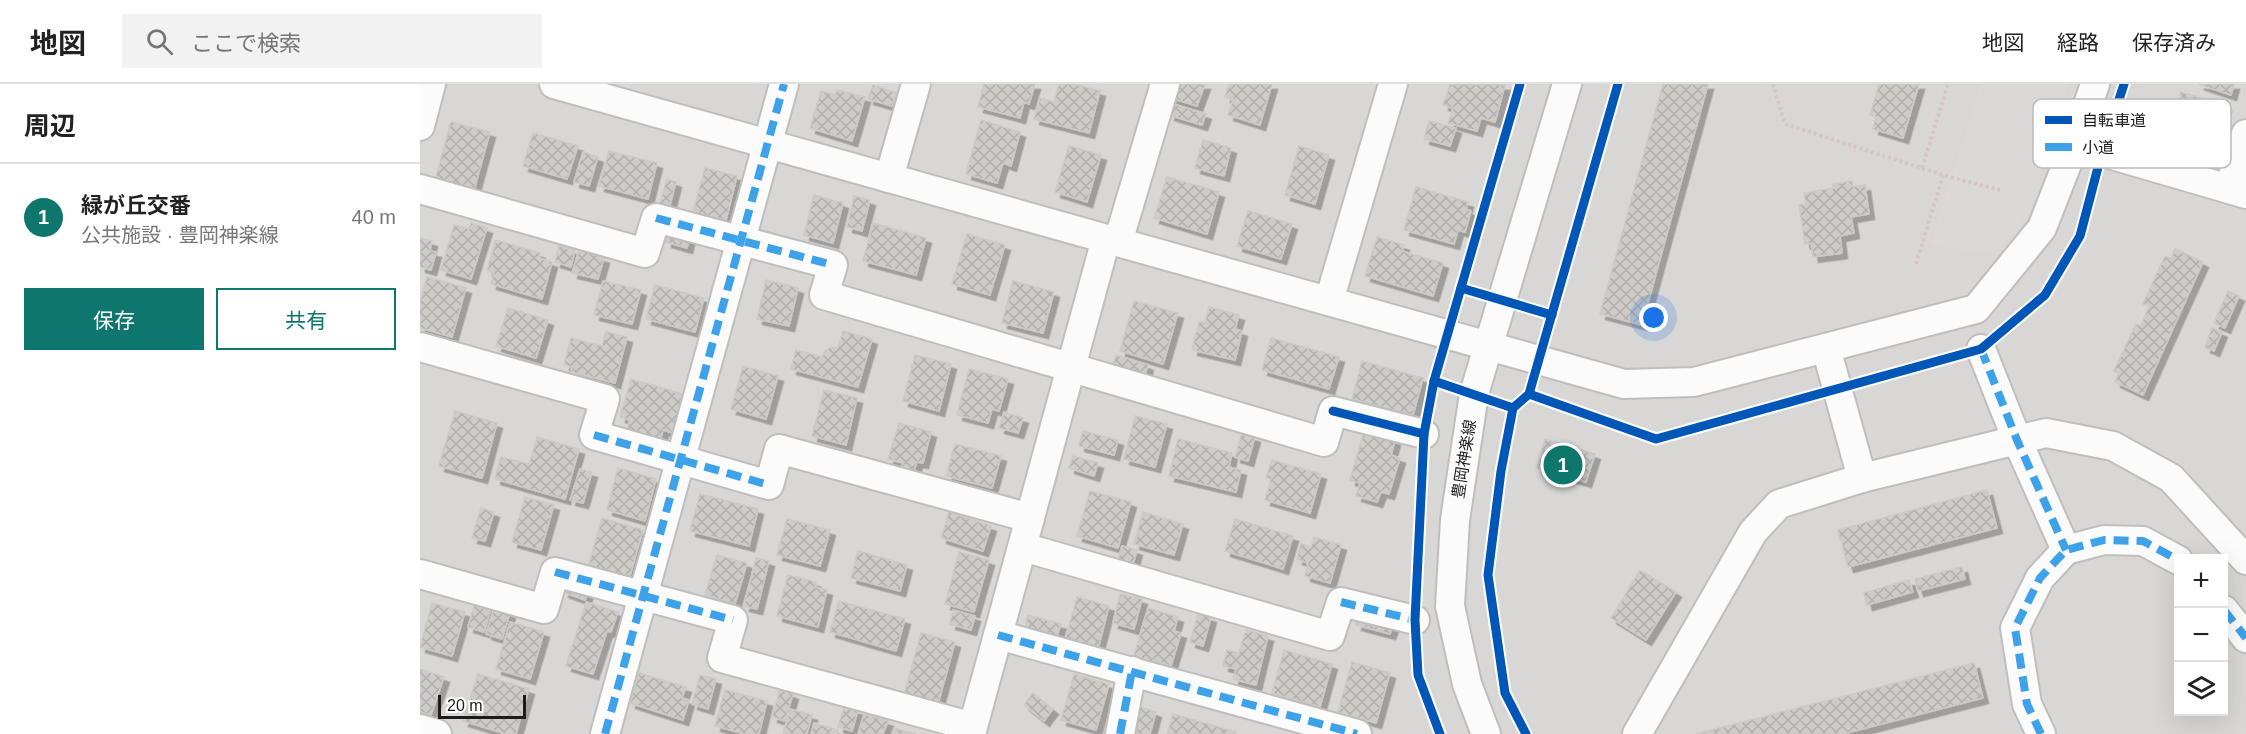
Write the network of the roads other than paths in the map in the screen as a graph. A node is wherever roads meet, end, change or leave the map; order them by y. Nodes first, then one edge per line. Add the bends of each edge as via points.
1 (431, 84) edge
2 (554, 84) edge
3 (784, 84) edge
4 (916, 84) edge
5 (1165, 84) edge
6 (1392, 84) edge
7 (1568, 84) edge
8 (2095, 84) edge
9 (2090, 99) edge
10 (420, 126) edge
11 (2246, 134) edge
12 (767, 144) junction
13 (2065, 168) edge
14 (2157, 168) edge
15 (889, 178) junction
16 (420, 189) edge
17 (2237, 191) edge
18 (1112, 240) junction
19 (742, 241) junction
20 (1329, 301) junction
21 (1489, 346) junction
22 (420, 347) edge
23 (1827, 348) junction
24 (1981, 349) dead end
25 (1071, 368) junction
26 (1424, 434) dead end
27 (2017, 440) junction
28 (680, 459) junction
29 (1862, 478) junction
30 (1030, 518) junction
31 (1023, 547) junction
32 (2066, 550) junction
33 (2174, 558) edge
34 (2246, 560) edge
35 (420, 574) edge
36 (642, 596) junction
37 (2228, 616) edge
38 (1415, 620) dead end
39 (998, 635) junction
40 (2246, 638) edge
41 (1132, 671) junction
42 (420, 729) edge
43 (972, 730) edge
44 (437, 734) edge
45 (604, 734) edge
46 (1120, 734) edge
47 (1357, 734) edge
48 (1486, 734) edge
49 (1637, 734) edge
50 (2041, 734) edge

1 - 10 street
2 - 12 street
3 - 12 street
4 - 15 street
5 - 18 street
6 - 20 street
7 - 21 street, 豊岡神楽線
8 - 9 street
11 - 17 street
12 - 15 street
12 - 19 street
13 - 23 street via 2042,228 1976,309
14 - 17 street
15 - 18 street
16 - 19 street via 645,253 656,218
18 - 20 street
18 - 25 street
19 - 25 street via 833,265 824,295
19 - 28 street
20 - 21 street
21 - 23 street via 1624,384 1695,382
21 - 48 street, 豊岡神楽線 via 1474,394 1455,520 1450,606 1467,684
22 - 28 street via 605,399 594,435
23 - 29 street
24 - 27 street
25 - 26 street via 1324,442 1334,411
25 - 30 street
27 - 29 street
27 - 32 street
27 - 34 street via 2046,433 2113,446 2171,478
28 - 30 street via 770,485 779,449
28 - 36 street
29 - 49 street via 1779,504 1753,532
30 - 31 street
31 - 38 street via 1330,636 1341,602
31 - 39 street
32 - 33 street via 2104,540 2143,541
32 - 50 street via 2040,578 2015,628 2027,705
35 - 36 street via 544,609 555,572
36 - 43 street via 733,620 722,658
36 - 45 street
37 - 40 street
39 - 41 street
39 - 43 street
41 - 46 street
41 - 47 street
42 - 44 street

